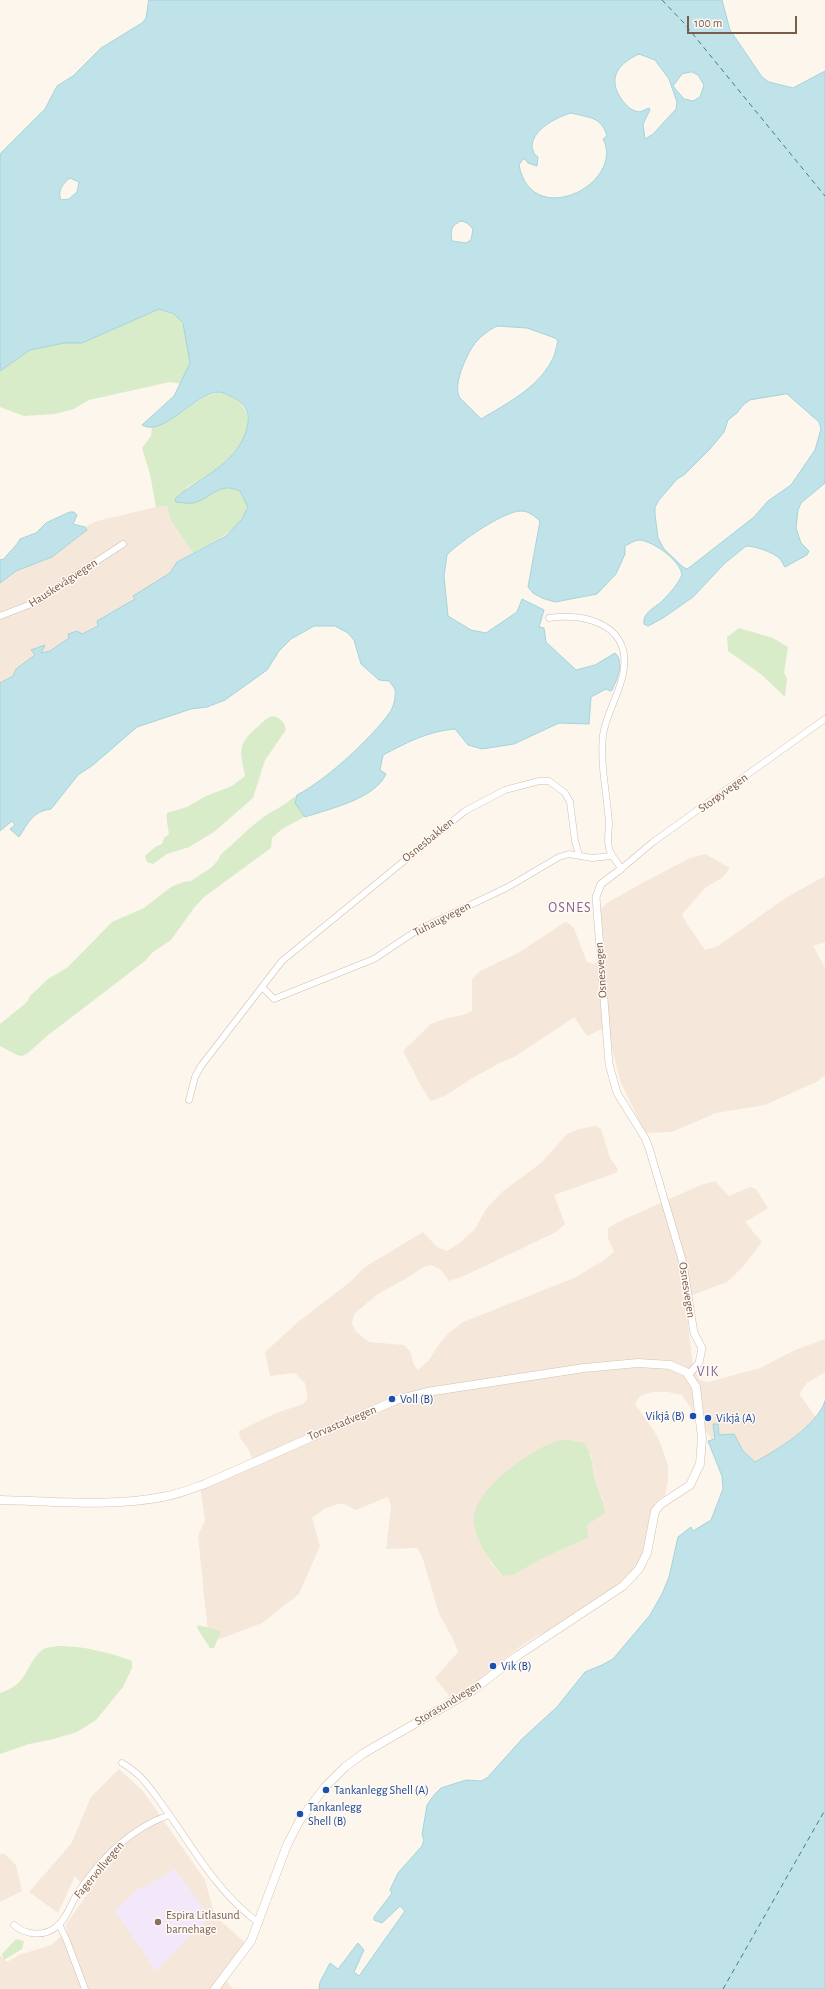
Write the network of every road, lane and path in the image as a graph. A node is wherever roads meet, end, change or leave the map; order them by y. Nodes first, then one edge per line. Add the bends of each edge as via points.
1 (123, 544) dead end
2 (0, 616) edge
3 (549, 618) dead end
4 (825, 719) edge
5 (579, 855) junction
6 (612, 856) junction
7 (621, 869) junction
8 (263, 988) junction
9 (189, 1100) dead end
10 (689, 1374) junction
11 (0, 1500) edge
12 (122, 1763) dead end
13 (169, 1815) junction
14 (259, 1923) junction
15 (59, 1924) junction
16 (14, 1925) dead end
17 (85, 1989) edge
18 (215, 1989) edge

1 - 2 street, Hauskevågvegen via 39,601
3 - 6 street via 573,616 599,622 613,633 623,652 623,674 605,726 602,748 603,781 609,823 608,845
4 - 7 street, Storøyvegen via 653,842
5 - 6 street, Tuhaugvegen via 592,858
5 - 8 street, Tuhaugvegen via 559,857 508,887 416,931 374,959 274,999
5 - 8 street, Osnesbakken via 570,802 558,786 549,781 539,781 505,790 465,811 389,872 282,961
6 - 7 street
7 - 10 street, Osnesvegen via 601,884 596,897 609,1064 617,1093 649,1148 683,1263 694,1333 702,1348 699,1363
8 - 9 street, Osnesbakken via 202,1066 195,1077
10 - 11 main road, Torvastadvegen via 670,1365 630,1363 530,1375 427,1392 396,1400 212,1481 174,1495 148,1500 120,1501
10 - 14 main road, Storasundvegen via 696,1387 700,1410 700,1464 690,1485 661,1504 655,1511 647,1553 634,1574 616,1592 528,1649 473,1690 372,1748 335,1776 316,1796 293,1832 280,1861
12 - 13 street via 142,1777
13 - 14 street via 217,1881 248,1915
13 - 15 street, Fagervollvegen via 133,1832 117,1845 80,1889
14 - 18 main road, Storasundvegen via 245,1951
15 - 16 street via 48,1931 32,1934
15 - 17 street

